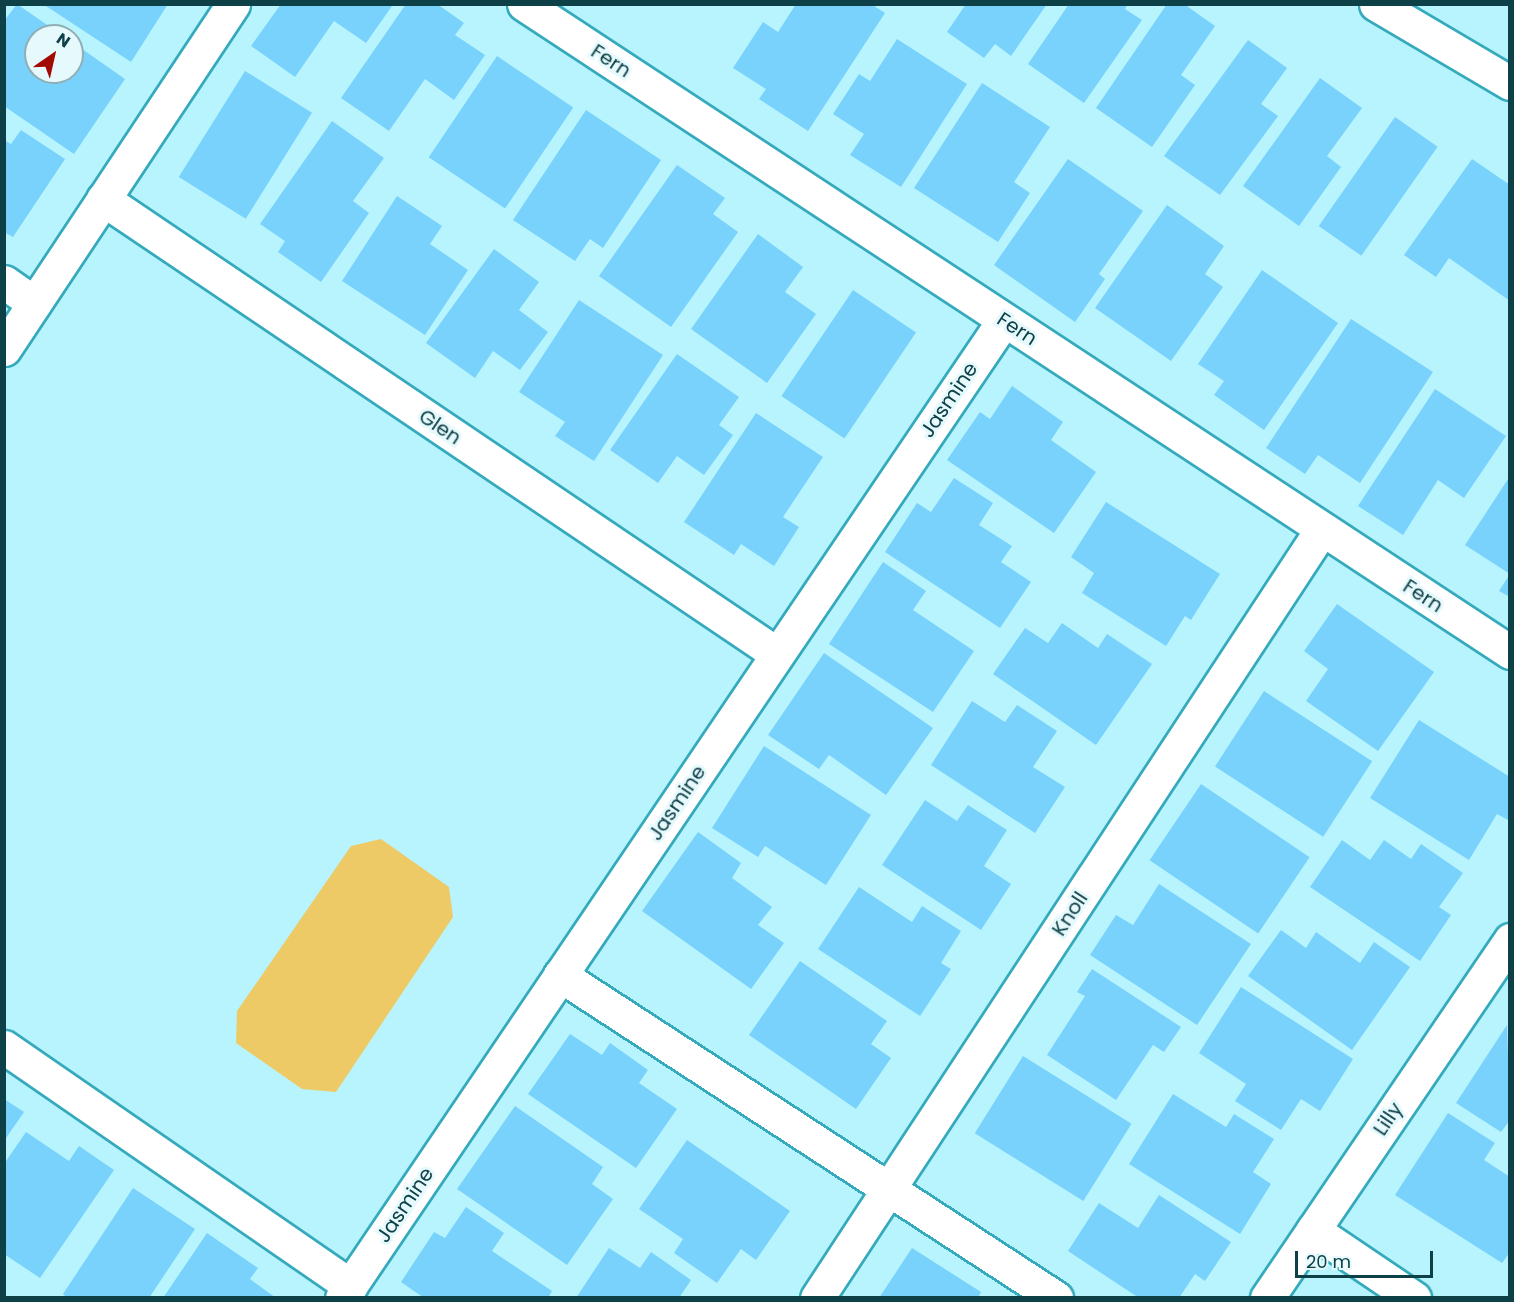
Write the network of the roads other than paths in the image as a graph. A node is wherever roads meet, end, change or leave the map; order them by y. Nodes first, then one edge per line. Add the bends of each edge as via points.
1 (233, 4) edge
2 (524, 4) edge
3 (1376, 4) edge
4 (1509, 83) edge
5 (103, 199) junction
6 (4, 282) edge
7 (34, 303) junction
8 (1004, 320) junction
9 (5, 349) edge
10 (1322, 529) junction
11 (1509, 652) edge
12 (777, 654) junction
13 (1509, 940) edge
14 (560, 975) junction
15 (4, 1047) edge
16 (890, 1190) junction
17 (1313, 1230) junction
18 (346, 1292) edge
19 (817, 1298) edge
20 (1056, 1298) edge
21 (1268, 1298) edge
22 (1414, 1298) edge

1 - 5 street
2 - 8 street, Fern
3 - 4 street
5 - 7 street
5 - 12 street, Glen
6 - 7 street
7 - 9 street
8 - 10 street, Fern
8 - 12 street, Jasmine
10 - 11 street, Fern
10 - 16 street, Knoll
12 - 14 street, Jasmine
13 - 17 street, Lilly
14 - 16 street
14 - 18 street, Jasmine
15 - 18 street, Jasmine
16 - 19 street, Knoll
16 - 20 street
17 - 21 street, Lilly
17 - 22 street

